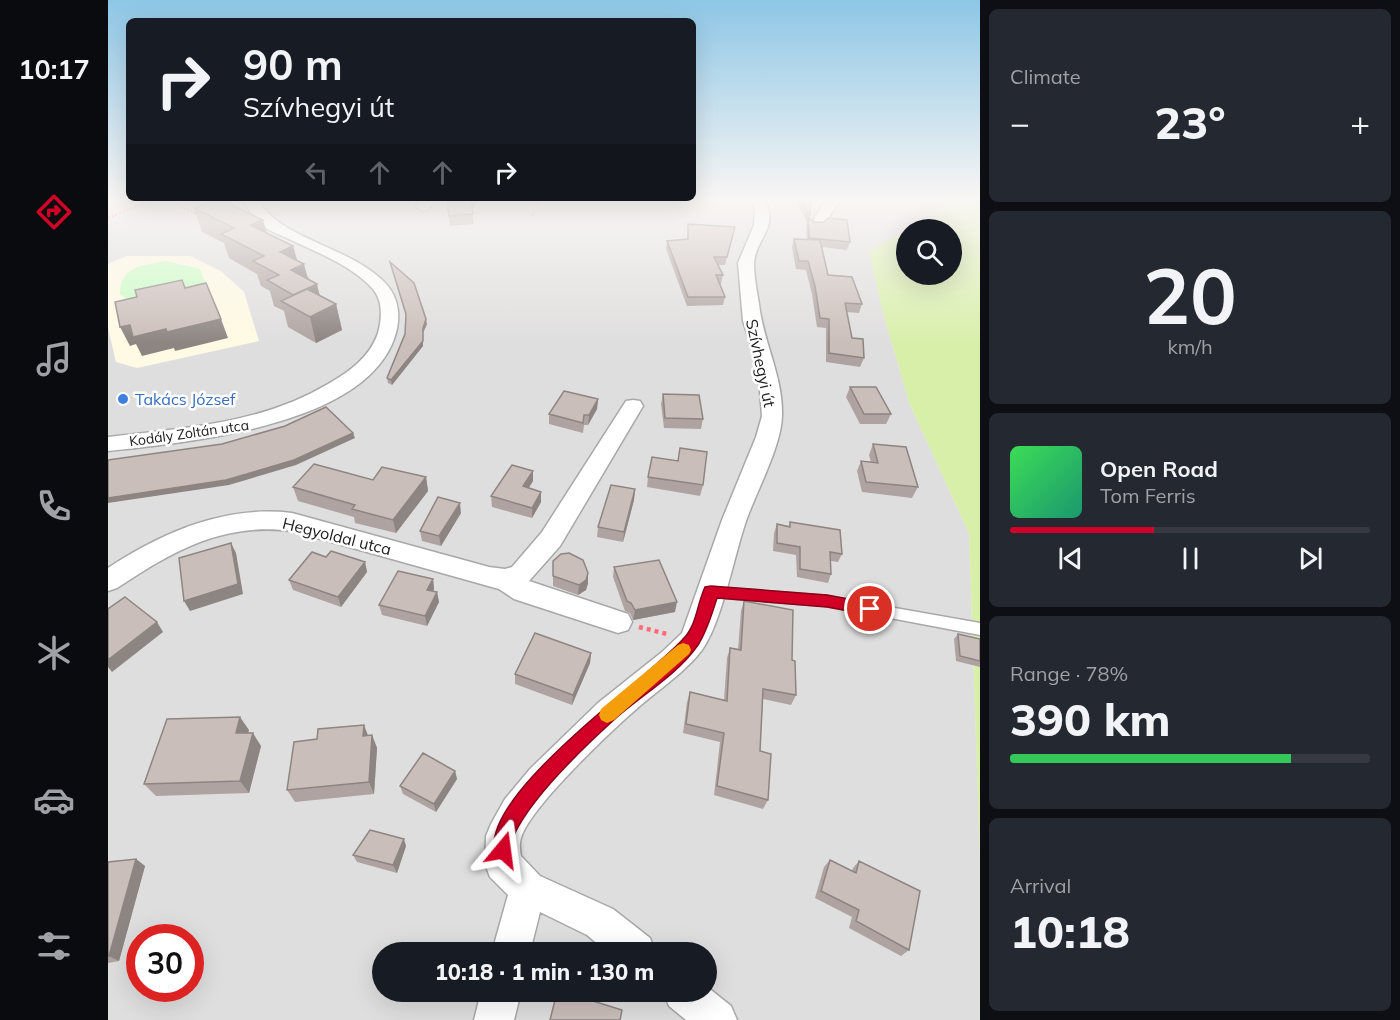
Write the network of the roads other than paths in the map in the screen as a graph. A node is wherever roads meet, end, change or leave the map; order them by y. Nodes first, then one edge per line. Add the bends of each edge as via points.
1 (316, 248) edge
2 (752, 248) edge
3 (633, 406) dead end
4 (108, 444) edge
5 (505, 579) junction
6 (108, 581) edge
7 (711, 592) junction
8 (618, 622) road end
9 (980, 629) edge
10 (528, 889) junction
11 (514, 942) edge
12 (624, 942) edge
13 (498, 1002) edge
14 (695, 1002) edge
15 (494, 1020) edge
16 (717, 1020) edge

1 - 4 street, Kodály Zoltán utca via 378,284 388,297 391,312 383,343 373,360 334,390 266,420 225,430
2 - 7 street, Szívhegyi út via 748,254 748,294 772,416
3 - 5 street via 551,539 521,574
5 - 6 street, Hegyoldal utca via 292,522 262,519 212,528 181,540
5 - 8 street, Hegyoldal utca via 523,591
7 - 9 lane via 827,601
7 - 10 street, Szívhegyi út via 692,641 570,750 517,811 503,836 503,864
10 - 11 street
10 - 12 street via 600,922
13 - 15 street
14 - 16 street

